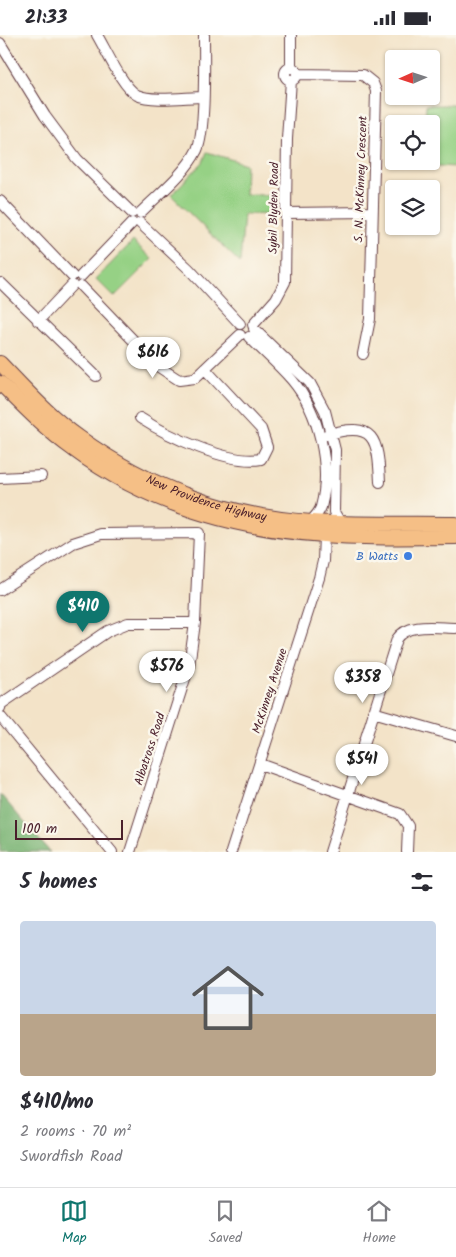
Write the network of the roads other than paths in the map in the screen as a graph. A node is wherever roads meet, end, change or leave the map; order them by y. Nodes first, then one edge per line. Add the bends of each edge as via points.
1 (97, 35) edge
2 (204, 35) edge
3 (291, 35) edge
4 (0, 43) edge
5 (293, 74) junction
6 (203, 97) junction
7 (0, 201) edge
8 (372, 212) junction
9 (286, 213) junction
10 (136, 218) junction
11 (76, 281) junction
12 (1, 283) edge
13 (38, 321) junction
14 (249, 331) junction
15 (363, 354) dead end
16 (0, 363) edge
17 (205, 369) junction
18 (96, 376) dead end
19 (0, 383) edge
20 (140, 418) dead end
21 (332, 434) junction
22 (320, 437) junction
23 (41, 476) dead end
24 (0, 478) edge
25 (380, 481) dead end
26 (310, 522) junction
27 (456, 523) edge
28 (341, 524) junction
29 (324, 535) junction
30 (456, 537) edge
31 (0, 590) edge
32 (196, 623) junction
33 (456, 628) edge
34 (0, 708) edge
35 (373, 712) junction
36 (0, 716) edge
37 (456, 737) edge
38 (260, 764) junction
39 (349, 795) junction
40 (112, 852) edge
41 (130, 852) edge
42 (231, 852) edge
43 (330, 852) edge
44 (407, 852) edge

1 - 6 street via 128,88 136,95
2 - 6 street
3 - 5 street, Sybil Blyden Road
4 - 10 street via 77,159
5 - 8 street, S. N. McKinney Crescent via 356,74 373,83 376,101
5 - 9 street, Sybil Blyden Road
6 - 10 street via 197,149 178,175
7 - 11 street, Sybil Blyden Road
8 - 9 street
8 - 15 street, S. N. McKinney Crescent via 370,319
9 - 14 street, Sybil Blyden Road via 285,282 276,299
10 - 11 street
10 - 14 street via 240,323 238,329
11 - 13 street
11 - 17 street, Sybil Blyden Road via 170,376 190,380
12 - 13 street
13 - 18 street
14 - 17 street, Sybil Blyden Road
14 - 21 street via 310,383 325,411
14 - 22 street via 292,379 310,409
16 - 26 highway, New Providence Highway via 35,400 79,438 149,479 220,508
17 - 20 street via 262,429 267,447 262,459 248,460 217,453
19 - 29 highway, New Providence Highway via 71,448 102,469 146,491 183,508 220,519 267,529
21 - 22 street
21 - 25 street via 355,430 372,438 378,449
21 - 28 street via 336,474 334,512
22 - 26 street via 323,490 320,509
23 - 24 street
26 - 28 highway, New Providence Highway
27 - 28 highway, New Providence Highway
29 - 30 highway, New Providence Highway
29 - 38 street, McKinney Avenue via 319,578
31 - 32 street, Albatross Road via 73,543 101,534 199,533
32 - 34 street via 128,623 108,631 1,704
32 - 41 street, Albatross Road via 189,665
33 - 35 street via 411,629 400,635
35 - 37 street
35 - 39 street
36 - 40 street
38 - 39 street
38 - 42 street, McKinney Avenue
39 - 43 street
39 - 44 street via 403,817 409,833

